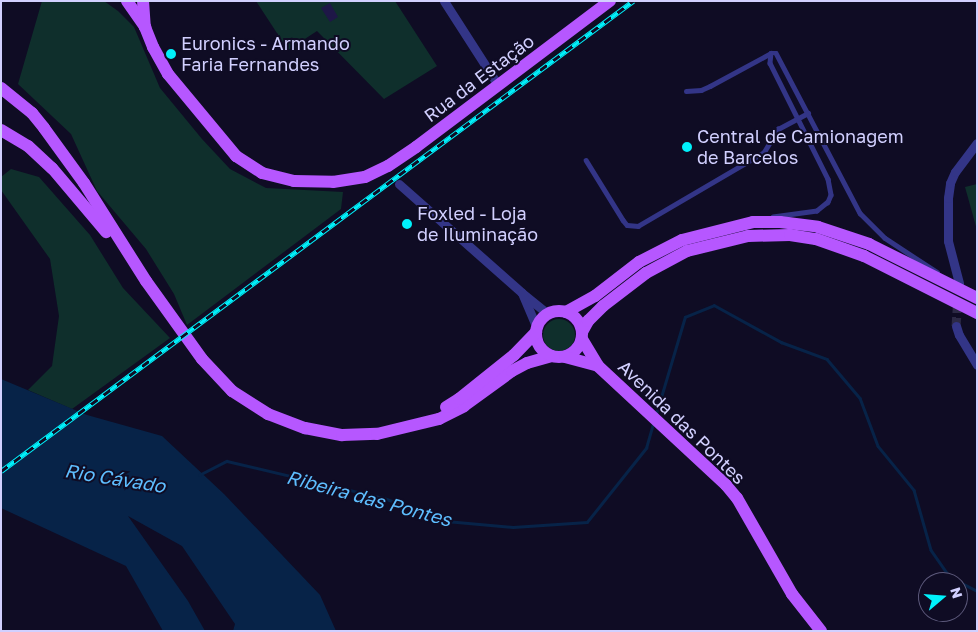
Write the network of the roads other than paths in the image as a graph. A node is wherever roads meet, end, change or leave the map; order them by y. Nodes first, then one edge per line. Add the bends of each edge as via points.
1 (128, 1) edge
2 (143, 1) edge
3 (444, 1) edge
4 (610, 1) edge
5 (145, 27) junction
6 (771, 53) junction
7 (498, 85) junction
8 (1, 88) edge
9 (686, 91) dead end
10 (808, 113) junction
11 (797, 119) junction
12 (1, 121) edge
13 (1, 130) edge
14 (977, 143) edge
15 (586, 160) dead end
16 (399, 184) dead end
17 (94, 201) junction
18 (753, 222) junction
19 (146, 281) junction
20 (957, 284) junction
21 (522, 293) junction
22 (977, 298) edge
23 (566, 312) junction
24 (977, 312) edge
25 (548, 314) junction
26 (956, 326) tunnel mouth
27 (536, 330) junction
28 (582, 335) junction
29 (967, 350) junction
30 (977, 351) edge
31 (552, 356) junction
32 (565, 357) junction
33 (977, 365) edge
34 (598, 366) junction
35 (413, 426) junction
36 (821, 631) edge

1 - 5 main road
2 - 5 main road
3 - 7 street
4 - 7 main road, Rua da Estação
5 - 7 main road, Rua da Estação via 168,74 225,145 262,173 294,181 333,182 365,177 416,147
6 - 9 lane via 710,86
6 - 10 lane via 780,58
6 - 11 lane via 770,63
8 - 17 main road via 32,113
10 - 11 lane
10 - 20 lane via 851,199 870,226
11 - 15 lane via 778,130 764,152 638,226 627,226
11 - 18 lane via 828,179 831,195 817,211
12 - 17 main road via 57,160
13 - 19 main road via 28,146 52,168
14 - 20 street via 954,172 948,198 948,241
16 - 21 street
17 - 19 main road
18 - 20 main road via 818,227 869,244
18 - 23 main road via 682,240 639,262 595,296
19 - 35 main road via 202,359 232,391 268,414 305,428 342,435 378,434
20 - 22 main road
21 - 25 street
21 - 27 street
23 - 25 main road
23 - 28 main road via 577,319
24 - 28 main road via 864,256 816,239 790,235 748,236 687,251 646,273 603,306 588,321
25 - 27 main road
26 - 29 street
27 - 31 main road via 541,348
27 - 35 main road via 514,355 459,399
28 - 32 main road via 576,350
28 - 34 main road, Avenida das Pontes
29 - 30 street
29 - 33 street
31 - 32 main road
31 - 35 main road via 512,371 464,406 439,419
32 - 34 main road, Avenida das Pontes
34 - 36 main road, Avenida das Pontes via 737,498 792,594

